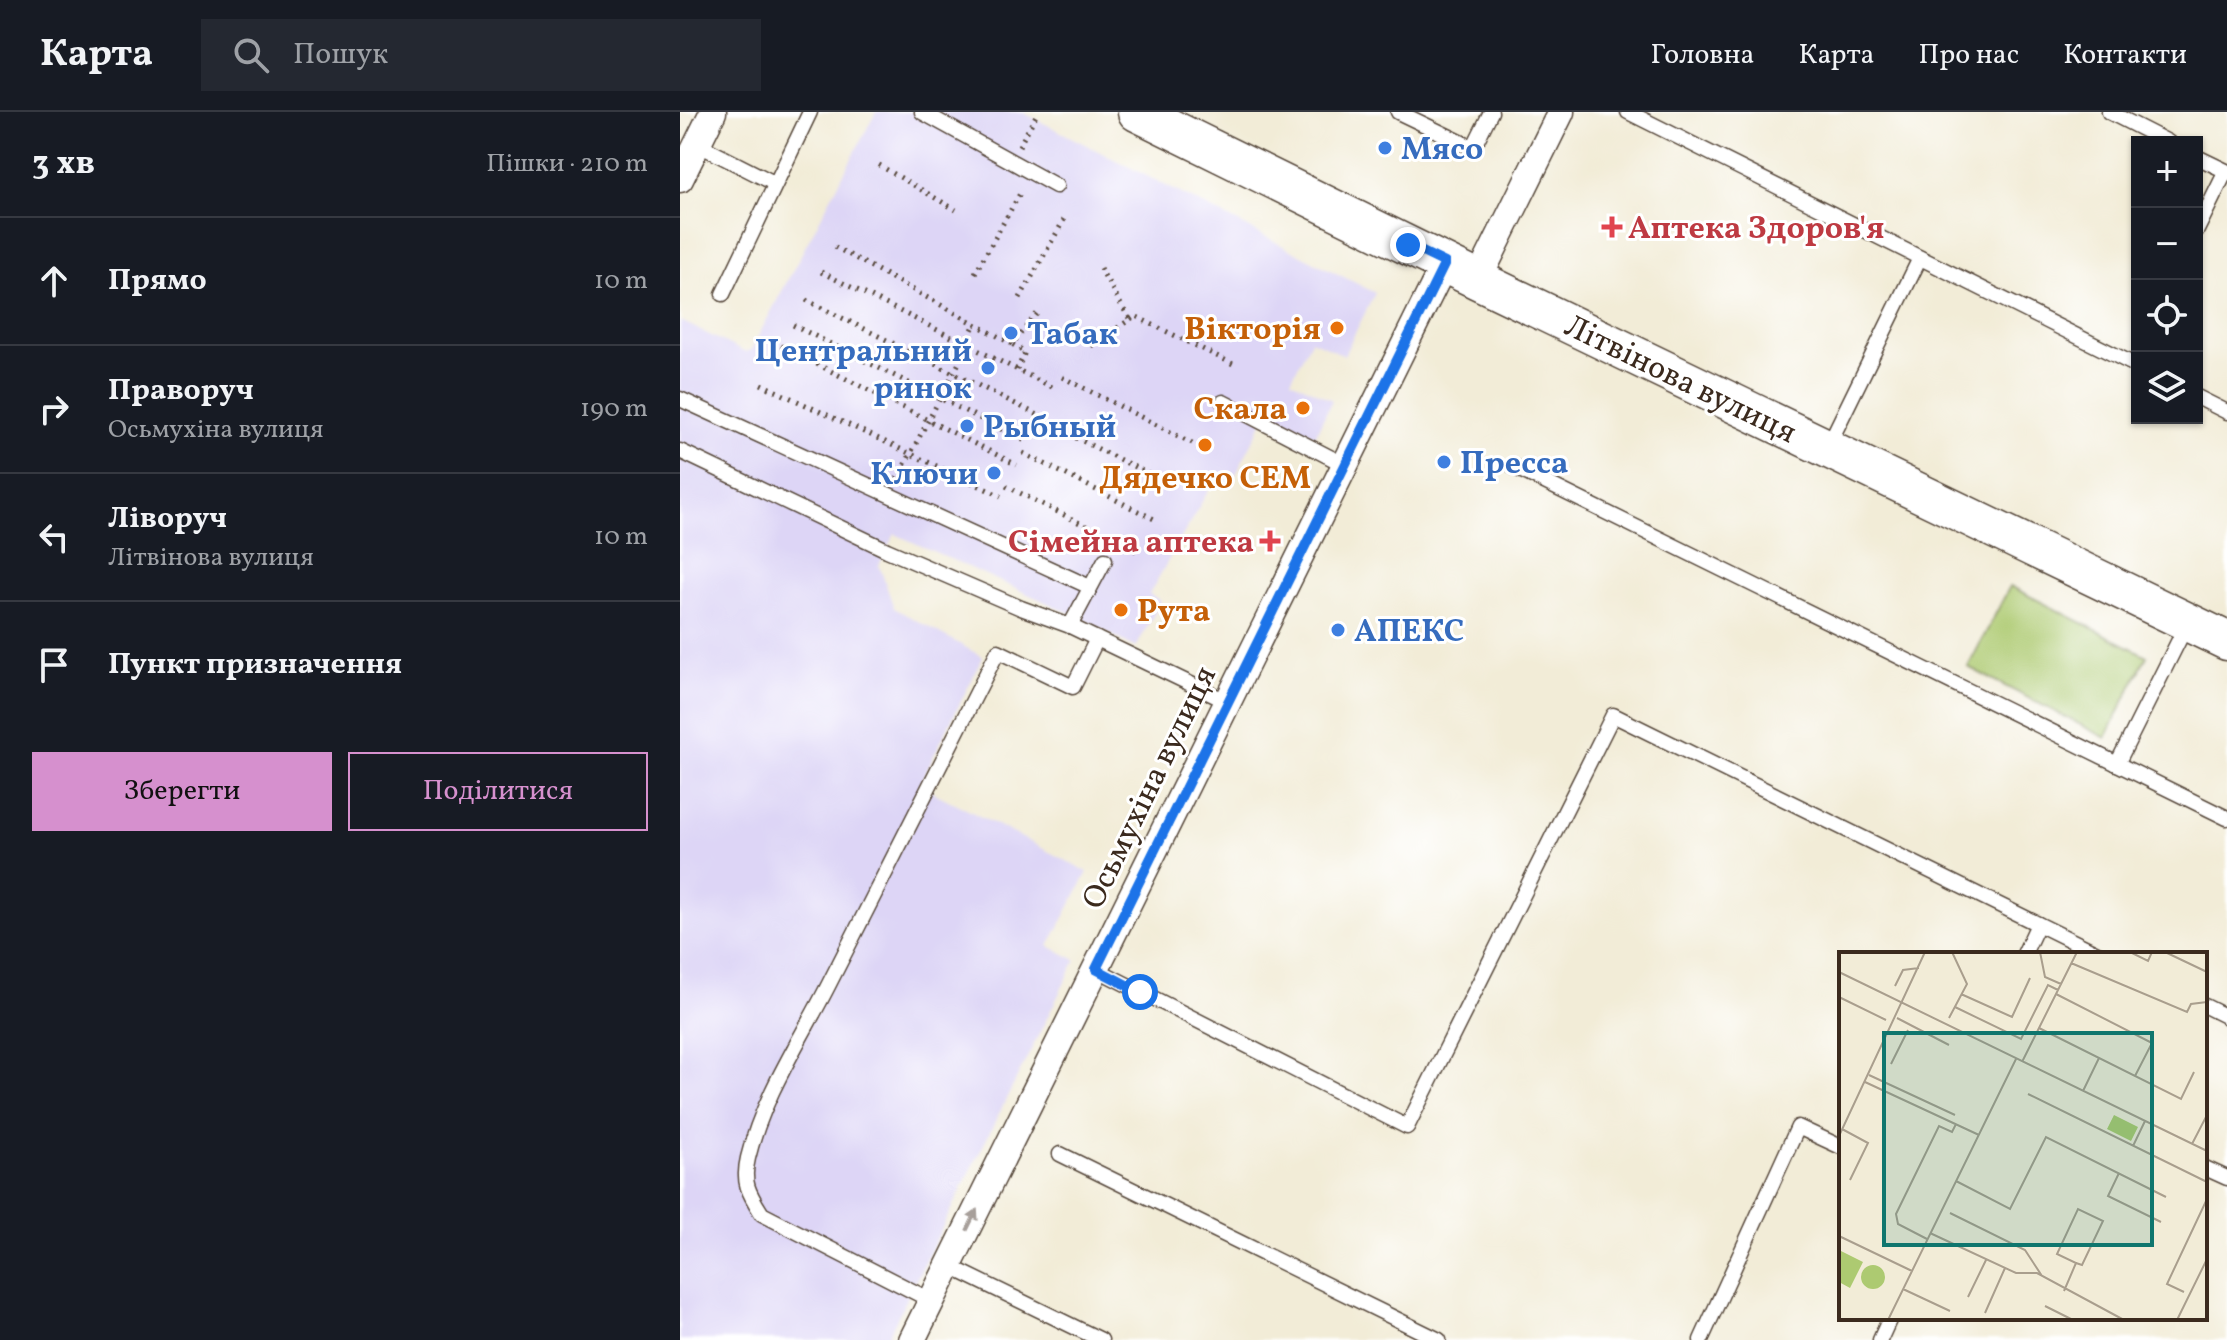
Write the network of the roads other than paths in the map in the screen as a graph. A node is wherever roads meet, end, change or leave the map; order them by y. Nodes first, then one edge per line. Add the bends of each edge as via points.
1 (713, 112) edge
2 (810, 112) edge
3 (922, 112) edge
4 (1137, 112) edge
5 (1398, 112) edge
6 (1491, 112) edge
7 (1561, 112) edge
8 (1628, 112) edge
9 (2109, 112) edge
10 (2156, 136) edge
11 (697, 144) junction
12 (2203, 160) edge
13 (680, 179) edge
14 (774, 183) junction
15 (1056, 186) dead end
16 (2203, 218) edge
17 (1920, 258) junction
18 (1462, 272) junction
19 (723, 294) dead end
20 (2131, 358) edge
21 (680, 399) edge
22 (2203, 400) edge
23 (1223, 402) dead end
24 (2227, 412) edge
25 (1827, 448) junction
26 (680, 451) edge
27 (1345, 465) junction
28 (1514, 467) dead end
29 (1105, 560) dead end
30 (1090, 587) junction
31 (2188, 622) junction
32 (1070, 626) junction
33 (1097, 639) junction
34 (2227, 641) edge
35 (1228, 702) junction
36 (2117, 764) junction
37 (2227, 818) edge
38 (2038, 924) junction
39 (2025, 952) edge
40 (2095, 952) edge
41 (1096, 969) junction
42 (2207, 1007) edge
43 (2227, 1017) edge
44 (1839, 1146) edge
45 (1060, 1154) dead end
46 (2207, 1169) edge
47 (2227, 1178) edge
48 (949, 1266) junction
49 (932, 1301) junction
50 (1889, 1320) edge
51 (912, 1340) edge
52 (1101, 1340) edge
53 (1439, 1340) edge
54 (1701, 1340) edge
55 (1880, 1340) edge

1 - 11 street
2 - 14 lane
3 - 15 lane
4 - 18 street, Літвінова вулиця
5 - 6 lane via 1473,148
7 - 18 street, Осьмухіна вулиця
8 - 17 lane
9 - 10 lane
11 - 13 street
11 - 14 lane
12 - 16 lane via 2226,171
14 - 19 lane
17 - 20 lane
17 - 25 lane
18 - 25 street, Літвінова вулиця
18 - 27 street, Осьмухіна вулиця
21 - 30 lane
22 - 24 lane
23 - 27 lane
25 - 31 street, Літвінова вулиця
26 - 32 lane via 887,550
27 - 35 street, Осьмухіна вулиця
28 - 36 lane
29 - 30 lane
30 - 32 lane
31 - 34 street, Літвінова вулиця
31 - 36 lane
32 - 33 lane
33 - 35 lane
33 - 49 lane via 1073,687 998,651 790,1057 748,1160 747,1189 762,1214
35 - 41 street, Осьмухіна вулиця
36 - 37 lane
38 - 39 lane
38 - 40 lane
38 - 41 lane via 1613,715 1407,1127
48 -> 41 street, Осьмухіна вулиця
42 - 43 lane
44 - 54 lane via 1798,1127
45 - 53 lane
46 - 47 lane
48 - 49 street, Осьмухіна вулиця
48 - 52 lane
49 - 51 street, Осьмухіна вулиця
50 - 55 lane

